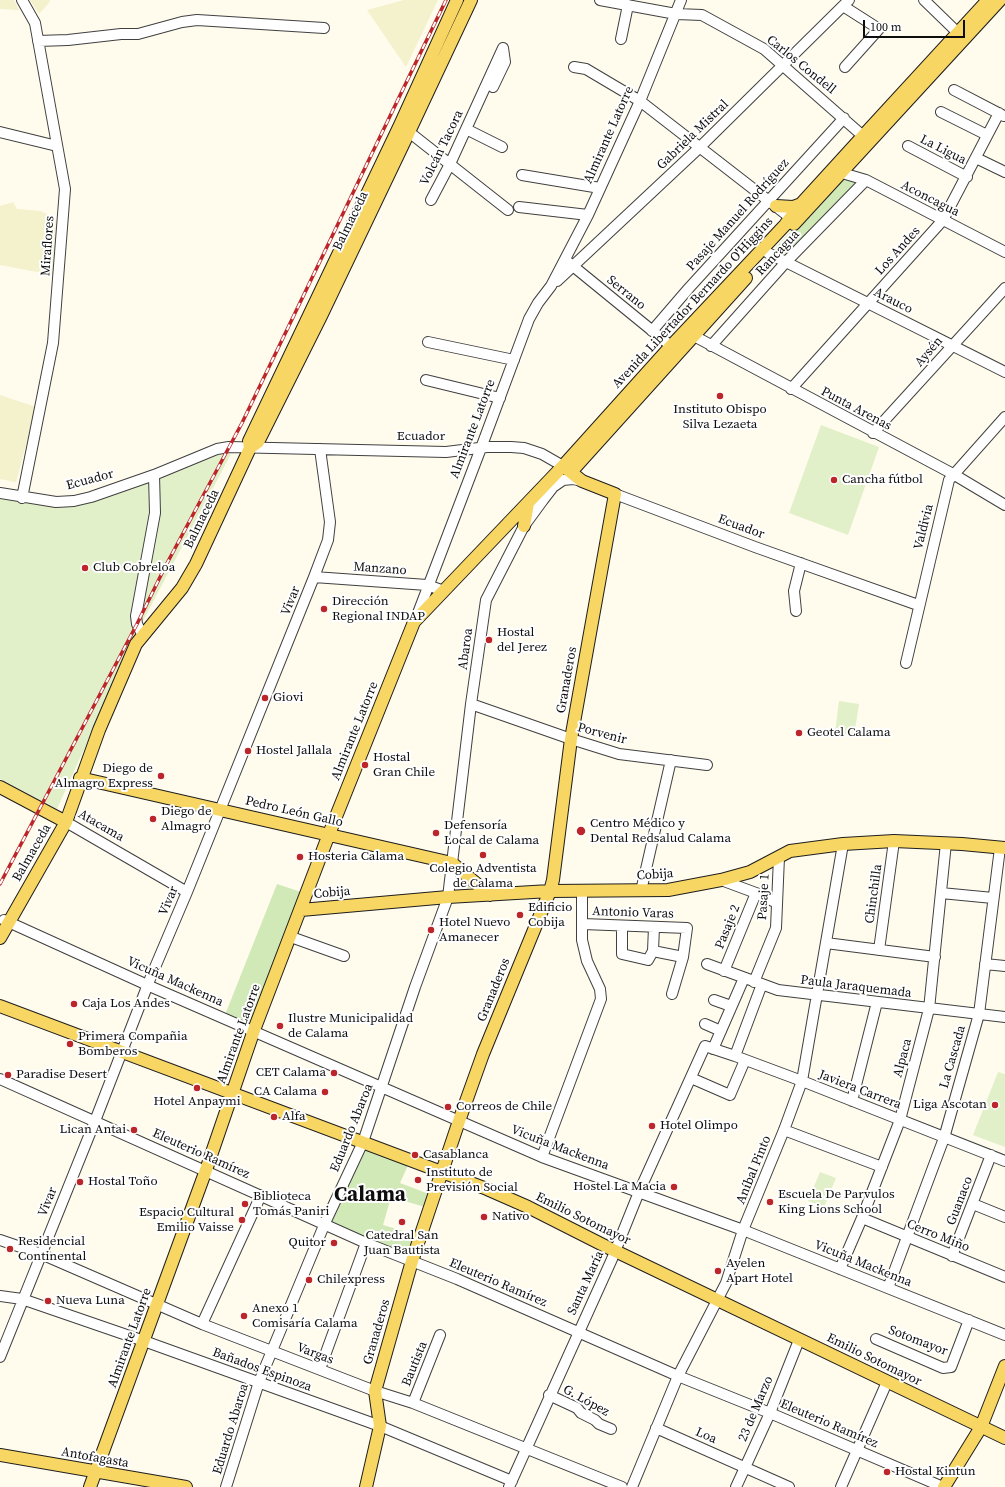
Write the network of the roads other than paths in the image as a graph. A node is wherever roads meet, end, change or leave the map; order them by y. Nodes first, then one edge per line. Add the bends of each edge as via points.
1 (22, 0) edge
2 (457, 0) edge
3 (471, 0) edge
4 (600, 0) edge
5 (681, 0) edge
6 (924, 0) edge
7 (988, 0) edge
8 (1000, 0) edge
9 (846, 3) edge
10 (628, 5) junction
11 (676, 14) junction
12 (324, 28) dead end
13 (958, 33) junction
14 (621, 39) dead end
15 (38, 41) junction
16 (574, 66) dead end
17 (783, 66) junction
18 (845, 67) dead end
19 (954, 90) dead end
20 (640, 101) junction
21 (476, 108) junction
22 (941, 112) dead end
23 (1002, 115) edge
24 (844, 118) junction
25 (466, 129) junction
26 (0, 132) edge
27 (409, 132) junction
28 (863, 136) junction
29 (987, 136) junction
30 (58, 146) junction
31 (908, 146) dead end
32 (502, 147) dead end
33 (699, 148) junction
34 (976, 158) junction
35 (450, 164) junction
36 (1005, 172) edge
37 (842, 173) junction
38 (522, 175) dead end
39 (966, 177) junction
40 (866, 180) junction
41 (600, 188) junction
42 (432, 200) dead end
43 (772, 203) junction
44 (801, 204) junction
45 (519, 207) dead end
46 (508, 210) dead end
47 (588, 215) junction
48 (943, 220) junction
49 (790, 222) junction
50 (1005, 252) edge
51 (768, 253) junction
52 (786, 262) junction
53 (569, 263) junction
54 (551, 286) joint
55 (1005, 288) edge
56 (868, 303) junction
57 (652, 331) junction
58 (694, 336) junction
59 (428, 342) dead end
60 (952, 345) junction
61 (671, 346) junction
62 (711, 346) junction
63 (514, 360) junction
64 (1005, 372) edge
65 (426, 380) dead end
66 (791, 389) junction
67 (500, 398) junction
68 (1005, 417) edge
69 (873, 433) junction
70 (250, 448) junction
71 (481, 448) junction
72 (320, 449) junction
73 (567, 469) junction
74 (952, 474) junction
75 (154, 475) junction
76 (582, 481) junction
77 (0, 493) edge
78 (615, 494) junction
79 (22, 498) junction
80 (528, 503) junction
81 (1005, 505) edge
82 (524, 526) junction
83 (801, 563) junction
84 (314, 577) junction
85 (427, 585) junction
86 (444, 591) junction
87 (918, 605) junction
88 (796, 611) dead end
89 (414, 622) junction
90 (143, 636) junction
91 (906, 663) dead end
92 (471, 704) junction
93 (571, 739) junction
94 (671, 760) junction
95 (707, 765) dead end
96 (80, 778) junction
97 (0, 787) edge
98 (221, 810) junction
99 (62, 820) junction
100 (329, 834) junction
101 (894, 841) junction
102 (946, 842) junction
103 (842, 844) junction
104 (1002, 848) edge
105 (779, 857) junction
106 (452, 863) junction
107 (721, 880) junction
108 (550, 891) junction
109 (641, 891) junction
110 (187, 892) junction
111 (582, 892) junction
112 (756, 893) junction
113 (941, 893) junction
114 (490, 895) junction
115 (448, 897) junction
116 (993, 898) junction
117 (777, 903) junction
118 (301, 910) junction
119 (4, 923) edge
120 (583, 924) junction
121 (622, 926) junction
122 (654, 927) junction
123 (290, 937) junction
124 (0, 938) edge
125 (826, 943) junction
126 (879, 950) junction
127 (653, 951) junction
128 (344, 956) dead end
129 (683, 957) junction
130 (935, 958) junction
131 (707, 964) dead end
132 (985, 964) junction
133 (1005, 966) edge
134 (724, 971) junction
135 (744, 978) junction
136 (758, 983) junction
137 (148, 984) junction
138 (672, 994) dead end
139 (817, 995) junction
140 (714, 1000) dead end
141 (877, 1002) junction
142 (0, 1006) edge
143 (731, 1006) junction
144 (930, 1009) junction
145 (979, 1014) junction
146 (1005, 1018) edge
147 (705, 1024) dead end
148 (254, 1030) junction
149 (720, 1031) junction
150 (709, 1048) junction
151 (121, 1052) junction
152 (735, 1056) junction
153 (745, 1060) junction
154 (691, 1078) junction
155 (0, 1079) edge
156 (802, 1081) junction
157 (382, 1087) junction
158 (233, 1094) junction
159 (852, 1101) junction
160 (900, 1120) junction
161 (95, 1121) junction
162 (459, 1121) junction
163 (784, 1130) junction
164 (944, 1138) junction
165 (363, 1142) junction
166 (991, 1155) junction
167 (542, 1157) junction
168 (1005, 1161) edge
169 (882, 1167) junction
170 (206, 1170) junction
171 (442, 1171) junction
172 (639, 1192) junction
173 (261, 1195) junction
174 (973, 1204) junction
175 (1005, 1217) edge
176 (862, 1218) junction
177 (325, 1224) junction
178 (743, 1230) junction
179 (906, 1238) junction
180 (0, 1240) edge
181 (366, 1242) junction
182 (615, 1251) junction
183 (41, 1254) junction
184 (952, 1256) junction
185 (412, 1261) junction
186 (840, 1269) junction
187 (1005, 1277) edge
188 (888, 1288) junction
189 (0, 1296) edge
190 (22, 1299) junction
191 (718, 1301) junction
192 (156, 1305) junction
193 (969, 1320) junction
194 (202, 1324) junction
195 (579, 1331) junction
196 (1005, 1334) edge
197 (440, 1335) dead end
198 (876, 1339) dead end
199 (799, 1340) junction
200 (144, 1341) junction
201 (271, 1350) junction
202 (0, 1357) edge
203 (1005, 1366) edge
204 (320, 1369) junction
205 (678, 1376) junction
206 (258, 1382) junction
207 (887, 1382) junction
208 (1005, 1388) edge
209 (375, 1391) junction
210 (549, 1395) junction
211 (413, 1403) junction
212 (770, 1413) junction
213 (380, 1426) junction
214 (656, 1428) junction
215 (611, 1429) dead end
216 (985, 1429) junction
217 (1005, 1438) edge
218 (526, 1449) junction
219 (857, 1450) junction
220 (0, 1455) edge
221 (745, 1468) junction
222 (96, 1472) junction
223 (510, 1484) edge
224 (90, 1487) edge
225 (186, 1487) edge
226 (226, 1487) edge
227 (366, 1487) edge
228 (622, 1487) edge
229 (632, 1487) edge
230 (736, 1487) edge
231 (789, 1487) edge
232 (841, 1487) edge
233 (944, 1487) edge
234 (952, 1487) edge

1 - 15 street, Miraflores via 35,23
2 - 70 main road, Balmaceda via 248,442
3 - 27 main road, Balmaceda
4 - 10 street, Carlos Condell
5 - 11 street, Almirante Latorre
6 - 13 street
7 - 13 main road, Avenida Libertador Bernardo O'Higgins
8 - 37 main road, Avenida Libertador Bernardo O'Higgins
9 - 17 street, Gabriela Mistral
9 - 18 street via 879,29
10 - 11 street, Carlos Condell
10 - 14 street
11 - 17 street, Carlos Condell via 702,15 764,49
11 - 20 street, Almirante Latorre
12 - 15 street via 197,20 138,34
13 - 28 main road, Avenida Libertador Bernardo O'Higgins
15 - 30 street, Miraflores
16 - 20 street via 586,69
17 - 24 street, Carlos Condell
17 - 33 street, Gabriela Mistral
19 - 23 street
20 - 33 street
20 - 41 street, Almirante Latorre
21 - 21 street, Volcán Tacora via 482,94 503,48 505,62 485,102
21 - 25 street, Volcán Tacora
22 - 29 street
23 - 29 street, Los Andes
24 - 28 street, Carlos Condell
24 - 43 street, Pasaje Manuel Rodríguez
25 - 32 street
25 - 35 street, Volcán Tacora
26 - 30 street
27 - 35 street
27 - 70 main road, Balmaceda via 258,442
28 - 44 main road, Avenida Libertador Bernardo O'Higgins
29 - 34 street, Los Andes
30 - 79 street, Miraflores via 65,189 53,343
31 - 39 street, La Ligua
33 - 43 street
33 - 53 street, Gabriela Mistral
34 - 36 street
34 - 39 street, Los Andes
35 - 42 street, Volcán Tacora
35 - 46 street
37 - 40 street, Aconcagua
37 - 49 main road, Avenida Libertador Bernardo O'Higgins
38 - 41 street
39 - 48 street, Los Andes
40 - 48 street, Aconcagua
40 - 52 street, Rancagua
41 - 47 street, Almirante Latorre
43 - 44 main road via 794,208
43 - 49 main road via 782,219
43 - 57 street, Pasaje Manuel Rodríguez via 689,288
44 - 49 main road, Avenida Libertador Bernardo O'Higgins
45 - 47 street
47 - 53 street, Almirante Latorre
48 - 50 street, Aconcagua
48 - 56 street, Los Andes
49 - 51 main road, Avenida Libertador Bernardo O'Higgins
49 - 61 main road, Avenida Libertador Bernardo O'Higgins
51 - 52 street, Arauco
51 - 58 main road, Avenida Libertador Bernardo O'Higgins
52 - 56 street, Arauco
52 - 62 street, Rancagua
53 - 54 street, Gabriela Mistral
53 - 57 street, Serrano
54 - 63 street, Almirante Latorre via 530,316
55 - 60 street, Aysén
56 - 60 street, Arauco
56 - 66 street, Los Andes
57 - 61 street, Serrano
58 - 62 street, Punta Arenas
58 - 73 main road, Avenida Libertador Bernardo O'Higgins
59 - 63 street
60 - 64 street, Arauco
60 - 69 street, Aysén
61 - 73 main road, Avenida Libertador Bernardo O'Higgins
62 - 66 street, Punta Arenas
63 - 67 street, Almirante Latorre
65 - 67 street
66 - 69 street, Punta Arenas
67 - 71 street, Almirante Latorre
68 - 74 street, Valdivia
69 - 74 street, Punta Arenas
70 - 72 street, Ecuador
70 - 75 street, Ecuador via 217,449
70 - 90 main road, Balmaceda via 209,537 182,588
71 - 72 street, Ecuador via 446,452
71 - 73 street, Ecuador via 524,448 542,454
71 - 85 street, Almirante Latorre
72 - 84 street, Vivar via 330,522 328,540
73 - 76 main road, Ecuador
73 - 80 main road, Avenida Libertador Bernardo O'Higgins
74 - 81 street, Punta Arenas
74 - 87 street, Valdivia
75 - 79 street, Ecuador via 74,501 56,502
75 - 90 street via 155,513 136,616
76 - 78 main road, Ecuador
76 - 82 street, Abaroa via 568,480 558,483
77 - 79 street, Ecuador
78 - 83 street, Ecuador
78 - 93 main road, Granaderos
80 - 82 main road
80 - 86 main road, Avenida Libertador Bernardo O'Higgins
82 - 92 street, Abaroa via 486,600
83 - 87 street, Ecuador
83 - 88 street via 794,591
84 - 85 street, Manzano
84 - 98 street, Vivar
85 - 86 street, Manzano
85 - 89 street, Almirante Latorre
86 - 89 main road, Avenida Libertador Bernardo O'Higgins
87 - 91 street, Valdivia
89 - 100 main road, Almirante Latorre
90 - 96 main road, Balmaceda via 136,644
92 - 93 street, Porvenir
92 - 106 street, Abaroa
93 - 94 street, Porvenir via 619,754
93 - 108 main road, Granaderos via 554,880
94 - 95 street, Porvenir
94 - 109 street
96 - 98 main road, Pedro León Gallo
96 - 99 main road, Balmaceda
97 - 99 main road, Atacama
98 - 100 main road, Pedro León Gallo
98 - 110 street, Vivar
99 - 110 street, Atacama
99 - 119 main road, Balmaceda
100 - 106 main road, Pedro León Gallo
100 - 118 main road, Almirante Latorre
101 - 102 main road, Cobija
101 - 103 main road, Cobija
101 - 126 street, Chinchilla
102 - 104 main road, Cobija
102 - 113 street, Alpaca
103 - 105 main road, Cobija via 790,851
103 - 125 street, Aníbal Pinto
104 - 116 street, La Cascada
105 - 107 main road, Cobija via 750,872
105 - 117 street, Pasaje 1
106 - 114 main road, Pedro León Gallo
106 - 115 street, Eduardo Abaroa
107 - 109 main road, Cobija via 668,890
107 - 112 street
108 - 111 main road, Cobija
108 - 114 main road, Cobija
108 - 162 main road, Granaderos via 483,1054
109 - 111 main road, Cobija
110 - 137 street, Vivar
111 - 120 street
112 - 117 street
112 - 134 street, Pasaje 2
113 - 116 street
113 - 130 street, Alpaca
114 - 115 main road, Cobija
115 - 118 main road, Cobija
115 - 157 street, Eduardo Abaroa
116 - 132 street, La Cascada
117 - 136 street, Pasaje 1 via 776,928
118 - 123 main road, Almirante Latorre
119 - 124 main road, Balmaceda
119 - 137 street, Vicuña Mackenna
120 - 121 street, Antonio Varas
120 - 167 street via 582,940 587,961 600,989 601,999
121 - 122 street, Antonio Varas
121 - 127 street via 622,954 648,960
122 - 127 street
122 - 129 street, Antonio Varas via 687,928
123 - 128 street
123 - 148 main road, Almirante Latorre
125 - 126 street
125 - 139 street, Aníbal Pinto
126 - 130 street
127 - 129 street
129 - 138 street, Antonio Varas
130 - 144 street, Alpaca
131 - 134 street, Paula Jaraquemada
132 - 133 street
132 - 145 street, La Cascada
134 - 135 street, Paula Jaraquemada
135 - 136 street, Paula Jaraquemada
135 - 143 street
136 - 139 street, Paula Jaraquemada via 778,990
136 - 152 street, Pasaje 1
137 - 148 street, Vicuña Mackenna
137 - 151 street, Vivar
139 - 141 street, Paula Jaraquemada
139 - 156 street, Aníbal Pinto
140 - 143 street
141 - 144 street, Paula Jaraquemada
141 - 159 street
142 - 151 main road, Emilio Sotomayor
143 - 149 street
144 - 145 street, Paula Jaraquemada
144 - 160 street, Alpaca
145 - 146 street, Paula Jaraquemada
145 - 164 street, La Cascada
147 - 149 street
148 - 157 street, Vicuña Mackenna
148 - 158 main road, Almirante Latorre
149 - 150 street
150 - 152 street, Javiera Carrera
150 - 154 street, Santa María
151 - 158 main road, Emilio Sotomayor
151 - 161 street, Vivar
152 - 153 street, Javiera Carrera
153 - 154 street via 730,1095
153 - 156 street, Javiera Carrera
154 - 172 street, Santa María
155 - 161 street, Eleuterio Ramírez
156 - 159 street, Javiera Carrera
156 - 163 street, Aníbal Pinto
157 - 162 street, Vicuña Mackenna
157 - 165 street, Eduardo Abaroa
158 - 165 main road, Emilio Sotomayor
158 - 170 main road, Almirante Latorre
159 - 160 street, Javiera Carrera
160 - 164 street, Javiera Carrera
160 - 169 street, Alpaca
161 - 170 street, Eleuterio Ramírez
161 - 183 street, Vivar
162 - 167 street, Vicuña Mackenna
162 - 171 main road, Granaderos
163 - 169 street
163 - 178 street, Aníbal Pinto
164 - 166 street, Javiera Carrera
164 - 179 street, La Cascada
165 - 171 main road, Emilio Sotomayor
165 - 177 street, Eduardo Abaroa
166 - 168 street, Javiera Carrera
166 - 174 street, Guanaco
167 - 172 street, Vicuña Mackenna
169 - 176 street, Alpaca
170 - 173 street, Eleuterio Ramírez
170 - 192 main road, Almirante Latorre
171 - 182 main road, Emilio Sotomayor via 528,1207
171 - 185 main road, Granaderos
172 - 178 street, Vicuña Mackenna
172 - 182 street, Santa María
173 - 177 street, Eleuterio Ramírez
173 - 194 street
174 - 175 street
174 - 184 street, Guanaco
176 - 179 street, Cerro Miño
176 - 186 street, Alpaca
177 - 181 street, Eleuterio Ramírez
177 - 201 street, Eduardo Abaroa
178 - 186 street, Vicuña Mackenna
178 - 191 street, Aníbal Pinto
179 - 184 street, Cerro Miño
179 - 188 street, La Cascada
180 - 183 street, Vargas
181 - 185 street, Eleuterio Ramírez
181 - 204 street
182 - 191 main road, Emilio Sotomayor
182 - 195 street, Santa María
183 - 190 street, Vivar
183 - 192 street, Vargas
184 - 187 street, Cerro Miño
185 - 195 street, Eleuterio Ramírez
185 - 209 main road, Granaderos
186 - 188 street, Vicuña Mackenna
188 - 193 street, Vicuña Mackenna
189 - 190 street, Bañados Espinoza
190 - 200 street, Bañados Espinoza
190 - 202 street, Vivar
191 - 199 main road, Emilio Sotomayor
191 - 205 street, Aníbal Pinto
192 - 194 street, Vargas
192 - 200 main road, Almirante Latorre
193 - 196 street, Vicuña Mackenna
193 - 198 street, Sotomayor via 951,1367 943,1368
194 - 201 street, Vargas
195 - 205 street, Eleuterio Ramírez
195 - 210 street, Santa María
197 - 211 street, Bautista
199 - 207 main road, Emilio Sotomayor
199 - 212 street, 23 de Marzo
200 - 206 street, Bañados Espinoza
200 - 222 main road, Almirante Latorre
201 - 204 street, Vargas
201 - 206 street, Eduardo Abaroa
203 - 216 main road
204 - 209 street, Vargas
205 - 212 street, Eleuterio Ramírez
205 - 214 street, Aníbal Pinto
206 - 213 street, Bañados Espinoza
206 - 226 street, Eduardo Abaroa
207 - 216 main road, Emilio Sotomayor
207 - 219 street
208 - 216 main road
209 - 211 street, Vargas
209 - 213 main road, Granaderos
210 - 215 street, G. López via 577,1408 581,1414
210 - 218 street, Santa María
211 - 218 street, Vargas
212 - 219 street, Eleuterio Ramírez
212 - 221 street, 23 de Marzo
213 - 223 street, Bañados Espinoza
213 - 227 main road, Granaderos
214 - 221 street, Loa
214 - 229 street, Aníbal Pinto
216 - 217 main road, Emilio Sotomayor
216 - 233 main road
216 - 234 main road
218 - 223 street, Santa María
218 - 228 street, Vargas
219 - 232 street
219 - 233 street, Eleuterio Ramírez
220 - 222 main road, Antofagasta
221 - 230 street, 23 de Marzo
221 - 231 street, Loa
222 - 224 main road, Almirante Latorre
222 - 225 main road, Antofagasta

